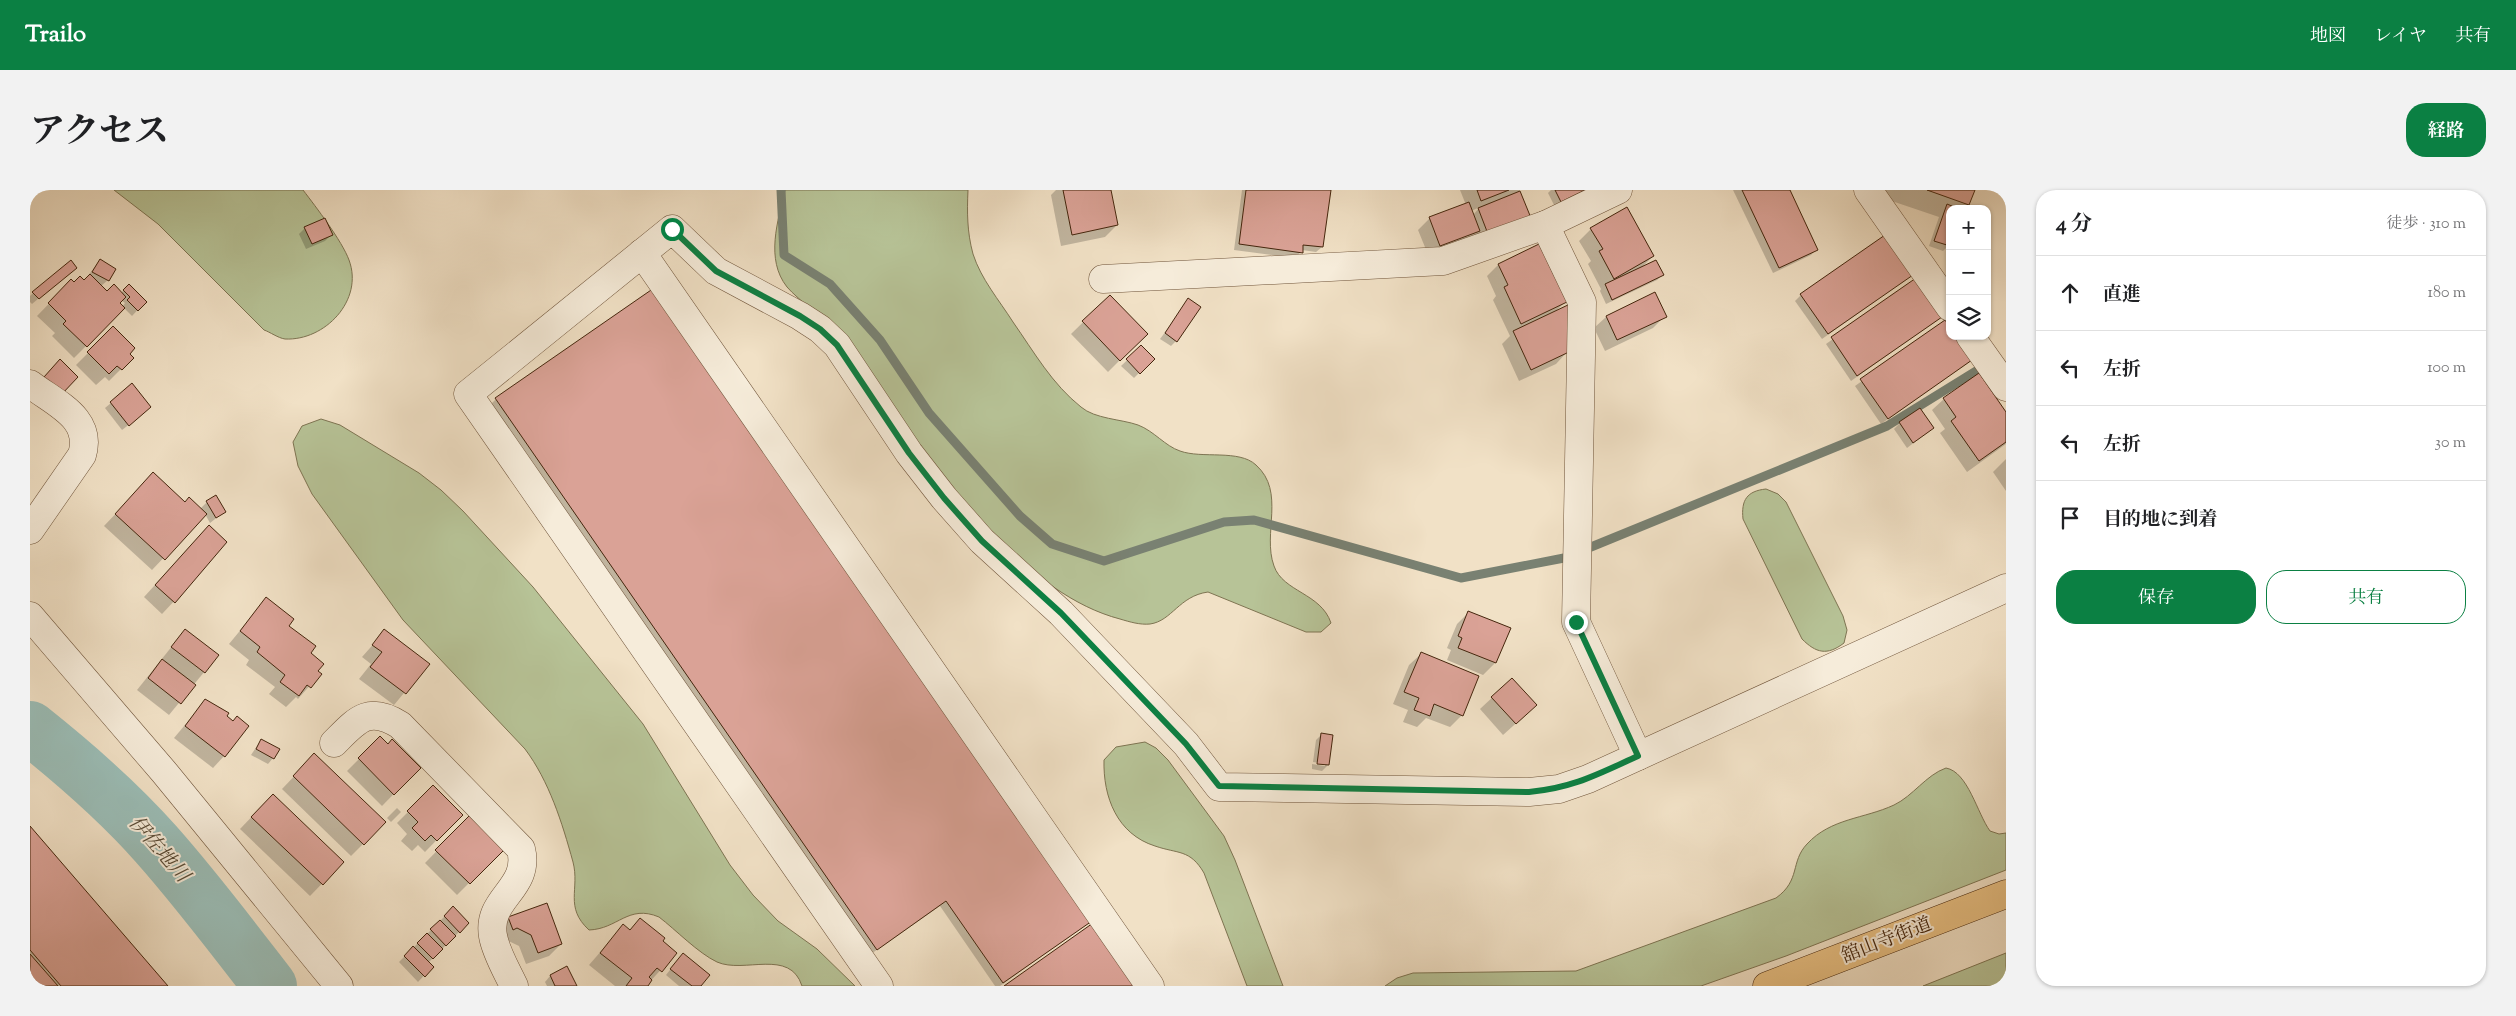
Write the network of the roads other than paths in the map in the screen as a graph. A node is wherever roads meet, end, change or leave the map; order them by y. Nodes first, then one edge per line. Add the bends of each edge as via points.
1 (1618, 190) edge
2 (1868, 190) edge
3 (1546, 225) junction
4 (642, 252) junction
5 (1103, 279) dead end
6 (1946, 301) edge
7 (1973, 340) edge
8 (30, 384) edge
9 (2006, 387) edge
10 (30, 530) edge
11 (2006, 588) edge
12 (30, 616) edge
13 (334, 743) dead end
14 (1638, 756) junction
15 (2006, 894) edge
16 (339, 986) edge
17 (514, 986) edge
18 (878, 986) edge
19 (1150, 986) edge
20 (1767, 986) edge

1 - 3 street
2 - 6 street
3 - 5 street via 1443,261
3 - 14 street via 1582,302 1576,622
4 - 14 street via 672,229 716,271 820,329 837,345 909,453 944,498 982,541 1068,620 1186,744 1219,786 1529,792 1559,789
4 - 18 street via 468,394
4 - 19 street
7 - 9 street
8 - 10 street via 75,418 83,429 86,442 82,455
11 - 14 street
12 - 16 street via 164,772
13 - 17 street via 368,716 385,716 400,725 521,848 524,860 522,873 498,907 493,921 493,936
15 - 20 main road, 舘山寺街道

